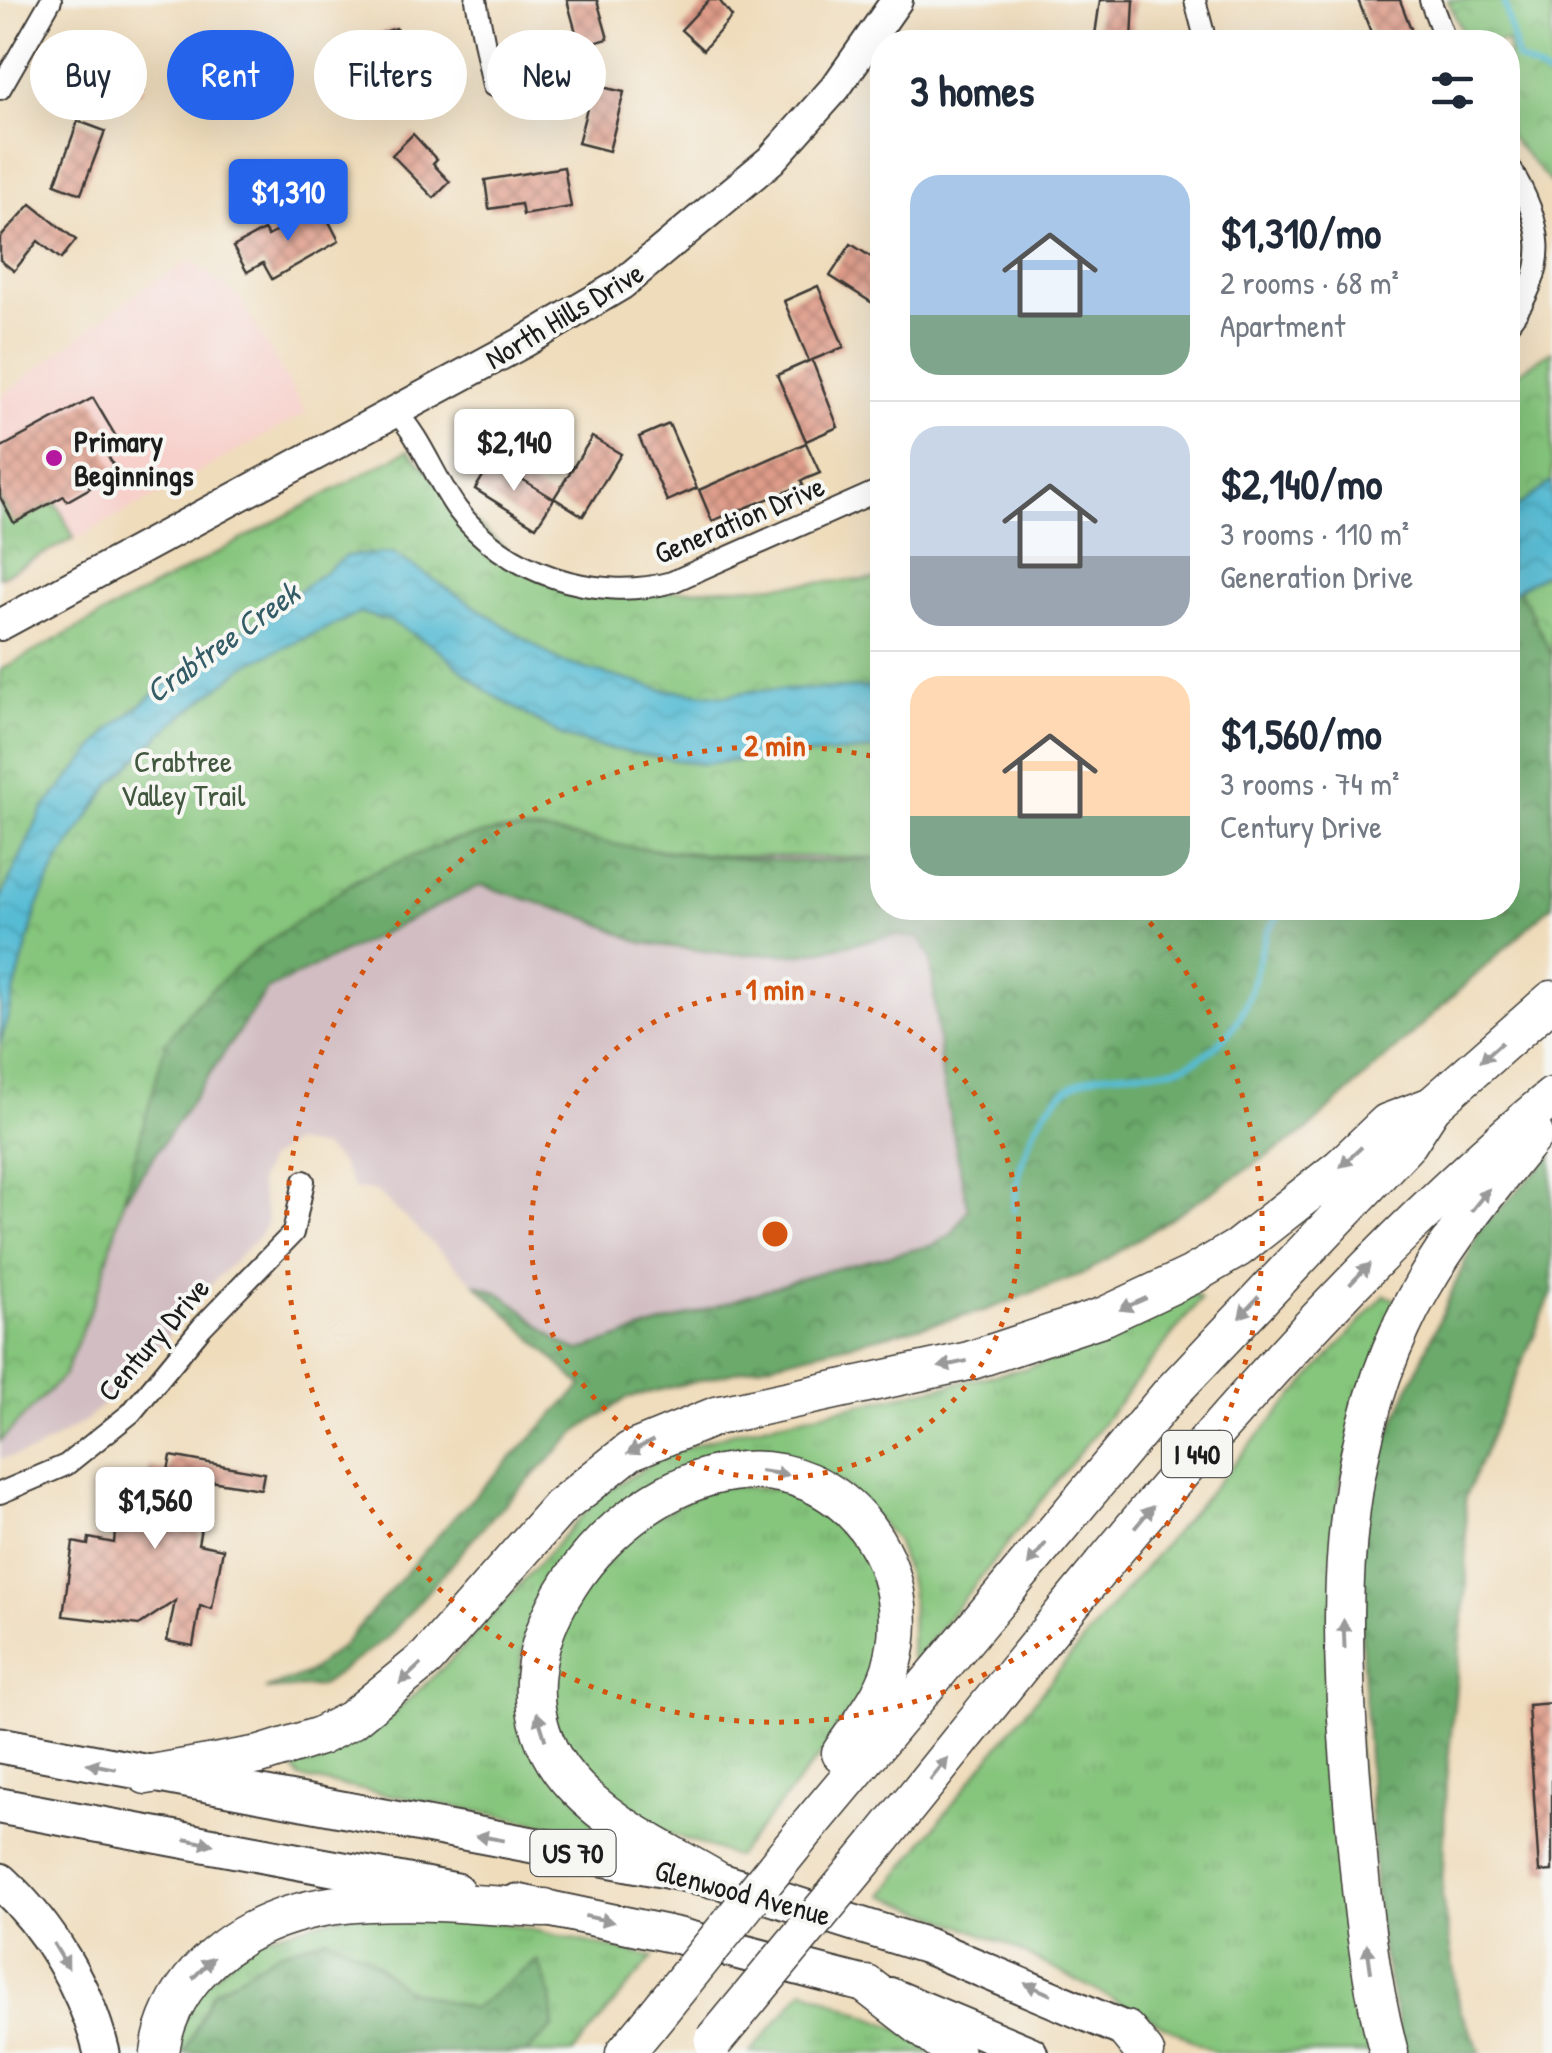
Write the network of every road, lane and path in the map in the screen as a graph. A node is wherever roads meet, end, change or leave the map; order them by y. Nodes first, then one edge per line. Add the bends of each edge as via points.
1 (51, 0) edge
2 (476, 0) edge
3 (897, 0) edge
4 (1194, 0) edge
5 (1430, 0) edge
6 (878, 30) edge
7 (1203, 30) edge
8 (1441, 30) edge
9 (870, 42) edge
10 (487, 56) edge
11 (0, 89) edge
12 (1520, 182) edge
13 (1520, 309) edge
14 (395, 411) junction
15 (870, 494) edge
16 (0, 625) edge
17 (1552, 1000) edge
18 (1552, 1097) edge
19 (1432, 1106) junction
20 (1552, 1112) edge
21 (304, 1181) dead end
22 (0, 1494) edge
23 (0, 1746) edge
24 (146, 1775) junction
25 (0, 1806) edge
26 (818, 1815) junction
27 (714, 1879) junction
28 (0, 1880) edge
29 (546, 1908) junction
30 (867, 1985) junction
31 (1136, 2041) edge
32 (709, 2047) edge
33 (102, 2053) edge
34 (160, 2053) edge
35 (625, 2053) edge
36 (955, 2053) edge
37 (1031, 2053) edge
38 (1170, 2053) edge
39 (1389, 2053) edge

1 - 11 street
2 - 10 street
3 - 6 main road, North Hills Drive
4 - 7 street
5 - 8 street
9 - 14 main road, North Hills Drive via 771,160 660,256 524,342
12 - 13 street via 1537,207 1546,253 1534,292
14 - 15 street, Generation Drive via 477,531 542,573 592,587 647,589 672,582
14 - 16 main road, North Hills Drive
17 -> 19 highway, I 440
32 -> 18 highway, I 440, bridge via 1144,1516 1299,1339 1480,1157
19 -> 24 highway via 1387,1123 1238,1248 1104,1316 969,1360 716,1416 630,1451 560,1507 427,1658 351,1720 260,1755
19 -> 26 highway, I 440 via 1408,1143 1171,1393
39 -> 20 highway via 1366,1936 1348,1742 1343,1612 1354,1470 1384,1368 1432,1268
21 - 22 street, Century Drive via 293,1232 131,1413 66,1465
24 -> 23 highway, Glenwood Avenue / US 70
27 -> 24 highway, Glenwood Avenue / US 70
25 -> 29 highway, Glenwood Avenue / US 70
27 -> 26 highway via 610,1817 576,1788 546,1741 534,1681 546,1624 593,1554 647,1510 706,1479 750,1470 814,1483 852,1508 888,1559 898,1628 890,1671 831,1769
26 - 35 highway, I 440, bridge
31 -> 27 highway, Glenwood Avenue / US 70 via 927,1946
28 -> 33 highway via 66,1966
29 -> 30 highway, Glenwood Avenue / US 70
34 -> 29 highway via 189,1982 225,1947 277,1918 362,1902
30 - 36 highway
30 - 37 main road, Glenwood Avenue / US 70
31 - 38 main road, Glenwood Avenue / US 70

